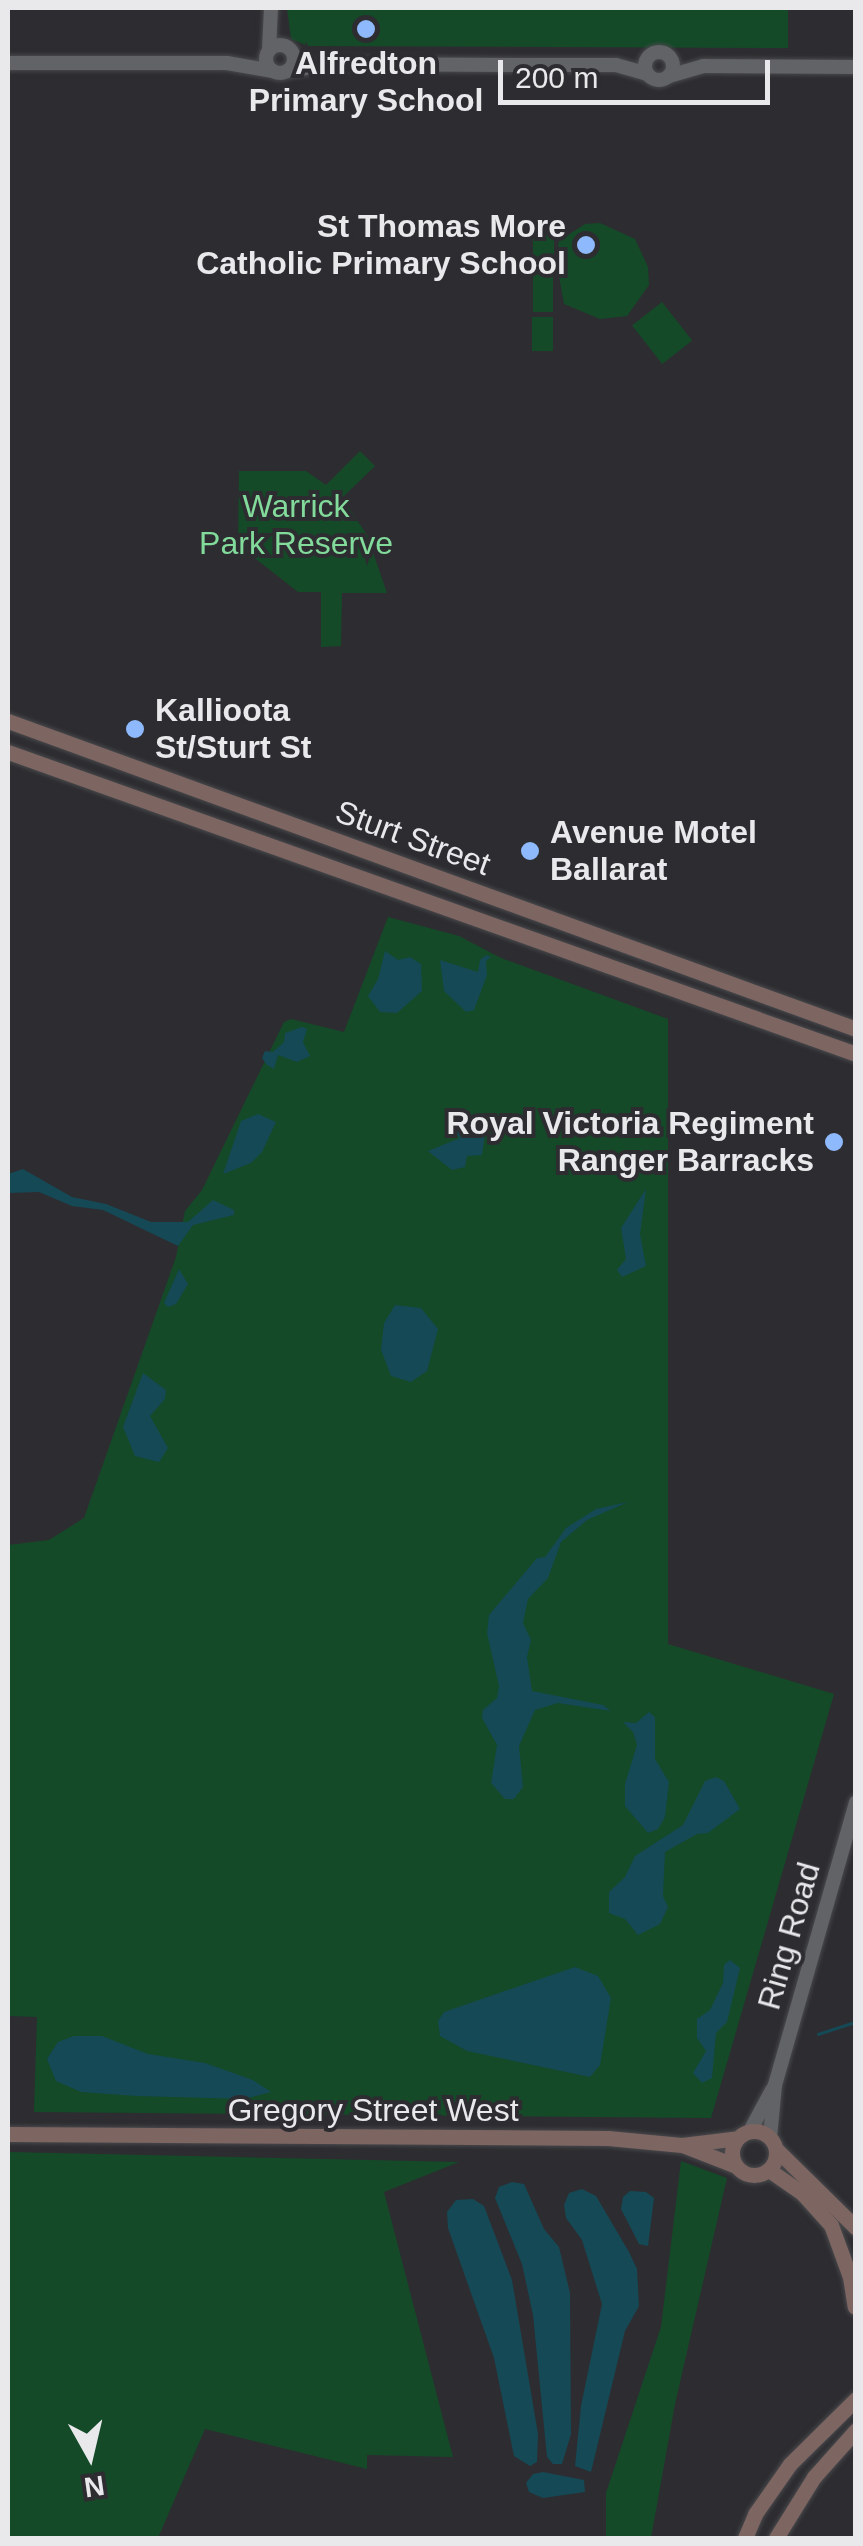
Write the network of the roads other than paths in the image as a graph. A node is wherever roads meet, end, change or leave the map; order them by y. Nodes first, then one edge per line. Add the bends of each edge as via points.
1 (272, 12) edge
2 (289, 49) junction
3 (269, 50) junction
4 (669, 57) junction
5 (648, 58) junction
6 (8, 62) edge
7 (227, 63) junction
8 (332, 64) junction
9 (616, 66) junction
10 (703, 66) junction
11 (856, 67) edge
12 (280, 71) junction
13 (648, 74) junction
14 (669, 76) junction
15 (8, 721) edge
16 (8, 752) edge
17 (313, 832) junction
18 (308, 861) junction
19 (808, 1011) junction
20 (856, 1029) edge
21 (808, 1037) junction
22 (856, 1054) edge
23 (856, 1802) edge
24 (775, 2085) junction
25 (8, 2134) edge
26 (744, 2135) junction
27 (682, 2144) junction
28 (774, 2144) junction
29 (736, 2166) junction
30 (769, 2170) junction
31 (856, 2228) edge
32 (856, 2299) edge
33 (854, 2307) edge
34 (856, 2321) edge
35 (856, 2399) edge
36 (856, 2430) edge
37 (745, 2538) edge
38 (776, 2538) edge

1 - 2 street
1 - 3 street
2 - 3 street
2 - 8 street
2 - 12 street via 294,62
3 - 7 street
3 - 12 street via 266,60
4 - 5 street via 659,52
4 - 10 street
4 - 14 street
5 - 9 street
5 - 13 street
6 - 7 street
7 - 12 street
8 - 9 street
8 - 12 street
9 - 13 street
10 - 11 street
10 - 14 street
13 - 14 street
15 - 17 main road, Sturt Street
16 - 18 main road, Sturt Street
17 - 18 main road via 304,845
17 - 19 main road, Sturt Street
18 - 21 main road, Sturt Street
19 - 20 main road, Sturt Street
19 - 21 main road via 802,1023
21 - 22 main road, Sturt Street
23 - 24 street, Ring Road
24 - 26 street, Ring Road
24 - 28 street, Ring Road
25 - 27 main road, Gregory Street West
26 - 27 main road, Gregory Street West
26 - 28 main road
26 - 29 main road via 732,2152
27 - 29 main road
28 - 30 main road
28 - 31 main road
29 - 30 main road via 755,2176
30 - 33 main road via 831,2225
32 - 33 main road
33 - 34 main road
35 - 37 main road via 790,2464
36 - 38 main road via 814,2478

